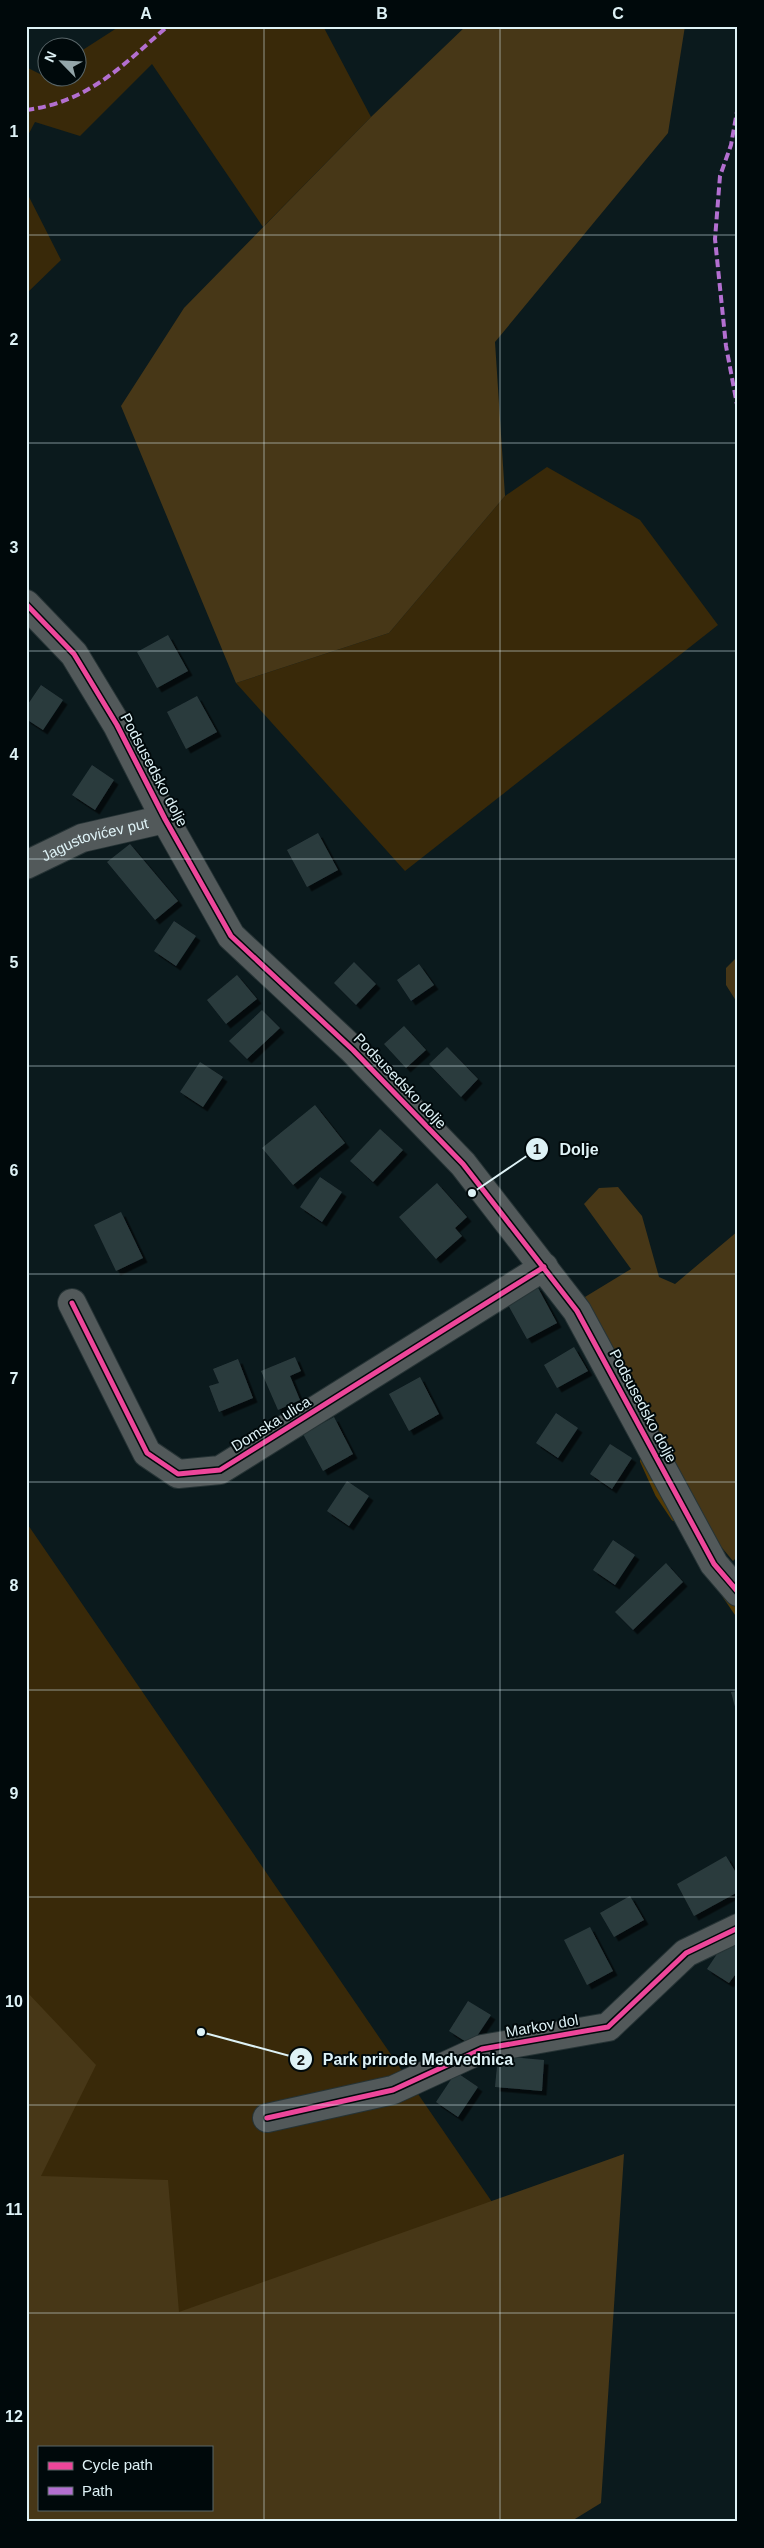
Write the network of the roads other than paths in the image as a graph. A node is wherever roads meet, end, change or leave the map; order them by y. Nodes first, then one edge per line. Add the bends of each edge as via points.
1 (26, 604) edge
2 (164, 819) junction
3 (26, 865) edge
4 (544, 1267) junction
5 (72, 1303) dead end
6 (738, 1592) edge
7 (738, 1928) edge
8 (267, 2118) dead end

1 - 2 street, Podsusedsko dolje via 74,654 117,725
2 - 3 street, Jagustovićev put via 82,838
2 - 4 street, Podsusedsko dolje via 231,936 353,1050 463,1164
4 - 5 street, Domska ulica via 220,1470 178,1474 147,1453
4 - 6 street, Podsusedsko dolje via 577,1310 714,1564
7 - 8 street, Markov dol via 686,1953 608,2027 482,2049 393,2090

